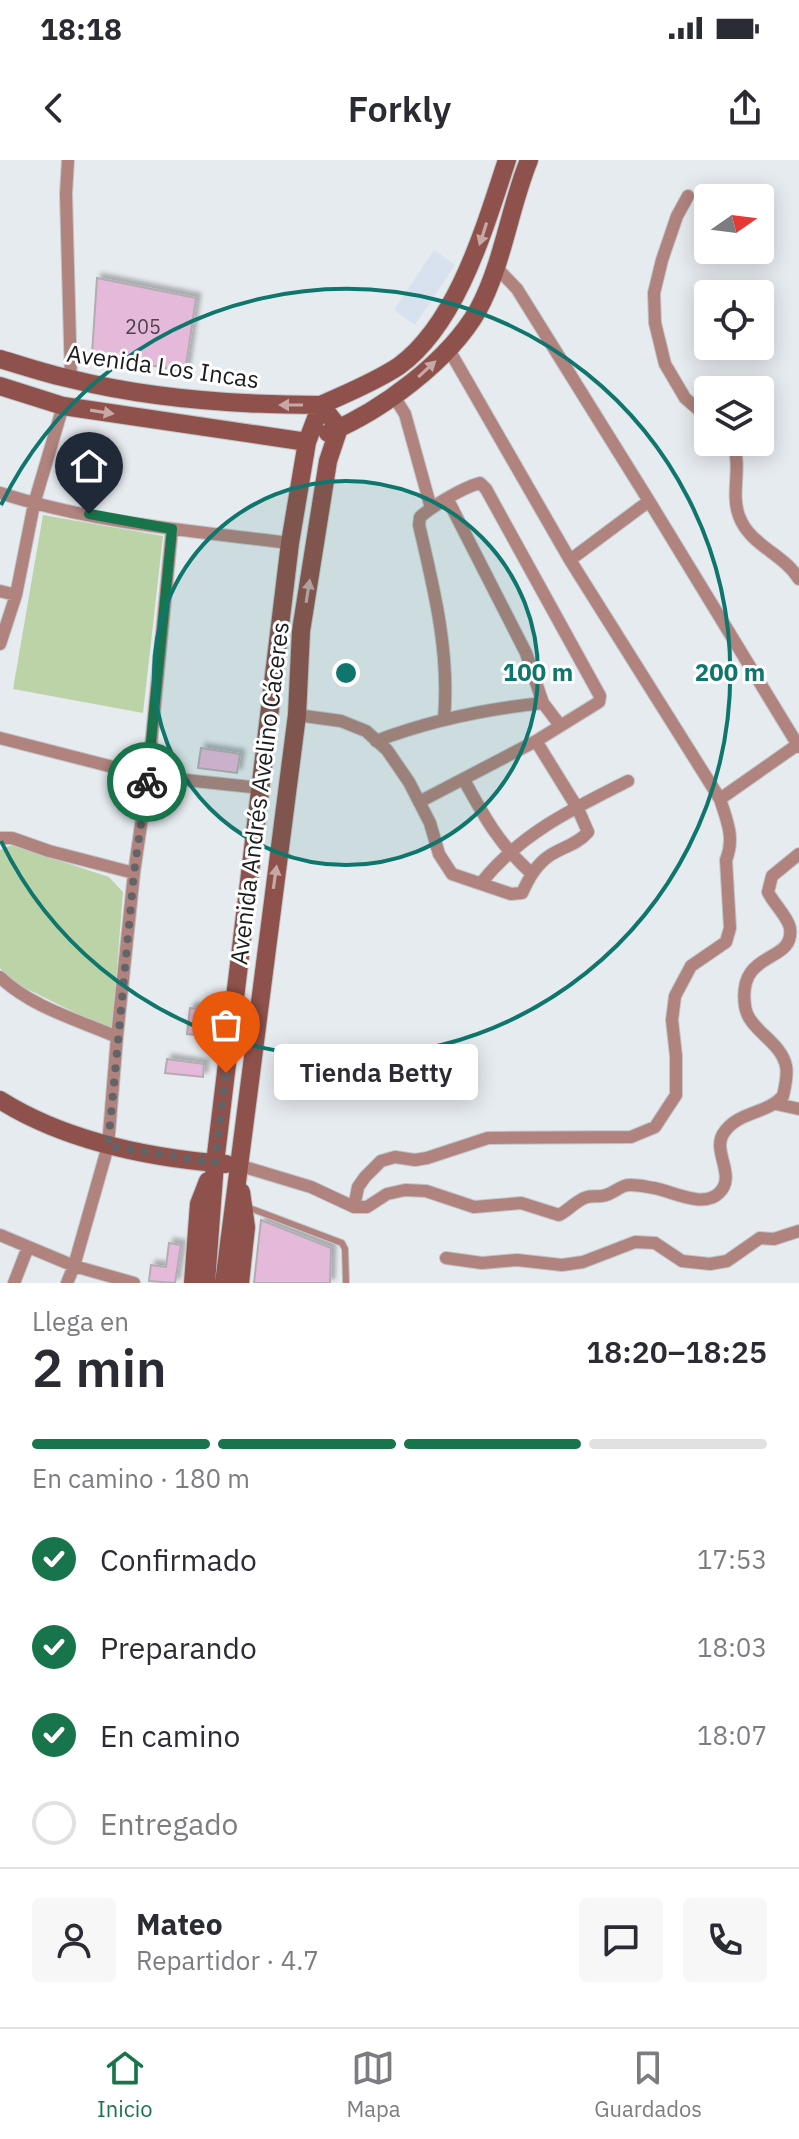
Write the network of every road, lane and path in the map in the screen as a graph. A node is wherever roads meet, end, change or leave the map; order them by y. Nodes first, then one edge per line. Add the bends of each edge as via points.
1 (68, 160) edge
2 (507, 160) edge
3 (529, 160) edge
4 (688, 196) dead end
5 (496, 267) junction
6 (448, 348) junction
7 (0, 359) edge
8 (71, 379) junction
9 (0, 386) edge
10 (393, 395) junction
11 (321, 405) junction
12 (63, 406) junction
13 (694, 406) edge
14 (339, 428) junction
15 (307, 442) junction
16 (737, 456) edge
17 (0, 493) edge
18 (448, 500) junction
19 (649, 501) junction
20 (34, 504) junction
21 (431, 508) junction
22 (172, 529) junction
23 (290, 543) junction
24 (570, 560) junction
25 (799, 579) edge
26 (0, 591) edge
27 (16, 595) junction
28 (279, 627) junction
29 (301, 631) junction
30 (0, 644) edge
31 (543, 703) junction
32 (297, 715) junction
33 (444, 719) junction
34 (559, 724) junction
35 (0, 738) edge
36 (376, 741) junction
37 (536, 741) junction
38 (798, 746) edge
39 (148, 776) junction
40 (464, 780) junction
41 (628, 781) dead end
42 (260, 788) junction
43 (720, 799) junction
44 (419, 802) junction
45 (578, 809) junction
46 (0, 838) edge
47 (508, 853) junction
48 (799, 854) edge
49 (134, 873) junction
50 (531, 873) junction
51 (481, 883) junction
52 (241, 952) junction
53 (264, 954) junction
54 (0, 977) edge
55 (117, 1037) junction
56 (0, 1100) edge
57 (776, 1104) junction
58 (799, 1109) edge
59 (108, 1146) junction
60 (215, 1163) junction
61 (238, 1165) junction
62 (243, 1206) junction
63 (354, 1207) junction
64 (799, 1231) edge
65 (0, 1235) edge
66 (28, 1247) junction
67 (446, 1258) dead end
68 (74, 1266) junction
69 (128, 1282) edge
70 (14, 1283) edge
71 (67, 1283) edge
72 (193, 1283) edge
73 (206, 1283) edge
74 (224, 1283) edge
75 (240, 1283) edge
76 (346, 1283) edge

1 - 8 street
2 -> 11 main road via 477,251 437,328 398,366
3 - 5 main road
4 - 13 street via 654,293 665,364
5 - 6 main road via 477,311
5 - 19 street via 517,289
10 -> 6 main road
6 - 24 street
7 - 8 main road, Avenida Los Incas
11 -> 8 main road, Avenida Los Incas via 261,405
9 - 12 main road
10 - 14 main road
10 - 21 street via 405,414
11 - 14 main road
11 - 15 main road, Avenida Andrés Avelino Cáceres
12 -> 15 main road
12 - 20 street
14 - 15 main road
29 -> 14 main road, Avenida Andrés Avelino Cáceres via 328,461
15 - 23 main road, Avenida Andrés Avelino Cáceres
16 - 25 street via 739,518 758,544
17 - 20 street
18 - 21 street
18 - 31 street via 526,653
18 - 34 street via 480,483 486,489 600,696 593,708
19 - 24 street
19 - 38 street
20 - 22 street
20 - 27 street
21 - 33 street via 419,525 444,645
22 - 23 street
22 - 39 street
23 - 28 main road, Avenida Andrés Avelino Cáceres
24 - 43 street
26 - 27 street
27 - 30 street
28 - 29 main road
28 - 42 main road, Avenida Andrés Avelino Cáceres
29 - 32 main road, Avenida Andrés Avelino Cáceres
31 - 33 street
31 - 34 street
32 - 36 street via 341,721
53 -> 32 main road, Avenida Andrés Avelino Cáceres
33 - 36 street
34 - 37 street
35 - 39 street
36 - 44 street
37 - 40 street
37 - 45 street
38 - 43 street
39 - 42 street
39 - 49 street
40 - 44 street
40 - 47 street
41 - 45 street
42 - 52 main road, Avenida Andrés Avelino Cáceres
43 - 63 street via 731,831 726,860 730,928 726,942 691,966 675,996 676,1095 655,1127 631,1137 488,1138 427,1158 395,1157 381,1161 365,1177
44 - 51 street via 445,865 452,874
45 - 47 street via 532,833
45 - 50 street via 588,832
46 - 49 street
47 - 50 street
47 - 51 street
48 - 57 street via 772,876 768,892 790,927 788,943 751,968 745,980 745,1009 782,1053 787,1068 783,1096
49 - 55 street
50 - 51 street via 517,895
52 - 53 main road
52 - 60 main road, Avenida Andrés Avelino Cáceres
53 - 61 main road, Avenida Andrés Avelino Cáceres
54 - 55 street via 30,999
55 - 59 street
56 - 59 main road
57 - 58 street
57 - 63 street via 753,1111 723,1134 725,1181 720,1193 710,1197 626,1185 611,1194 590,1195 559,1215 521,1203 474,1207 426,1191 405,1190 367,1207
59 - 60 main road
59 - 68 street
60 - 61 main road
60 - 72 main road, Avenida Andrés Avelino Cáceres via 199,1204
60 - 73 main road, Avenida Andrés Avelino Cáceres
61 - 62 main road, Avenida Andrés Avelino Cáceres
61 - 63 street via 311,1187
61 - 74 main road, Avenida Andrés Avelino Cáceres
62 - 75 main road, Avenida Andrés Avelino Cáceres
62 - 76 lane via 342,1243
64 - 67 street via 760,1238 727,1261 710,1264 682,1261 655,1243 635,1242 562,1265
65 - 66 street
66 - 68 street
66 - 70 street
68 - 69 street
68 - 71 street

